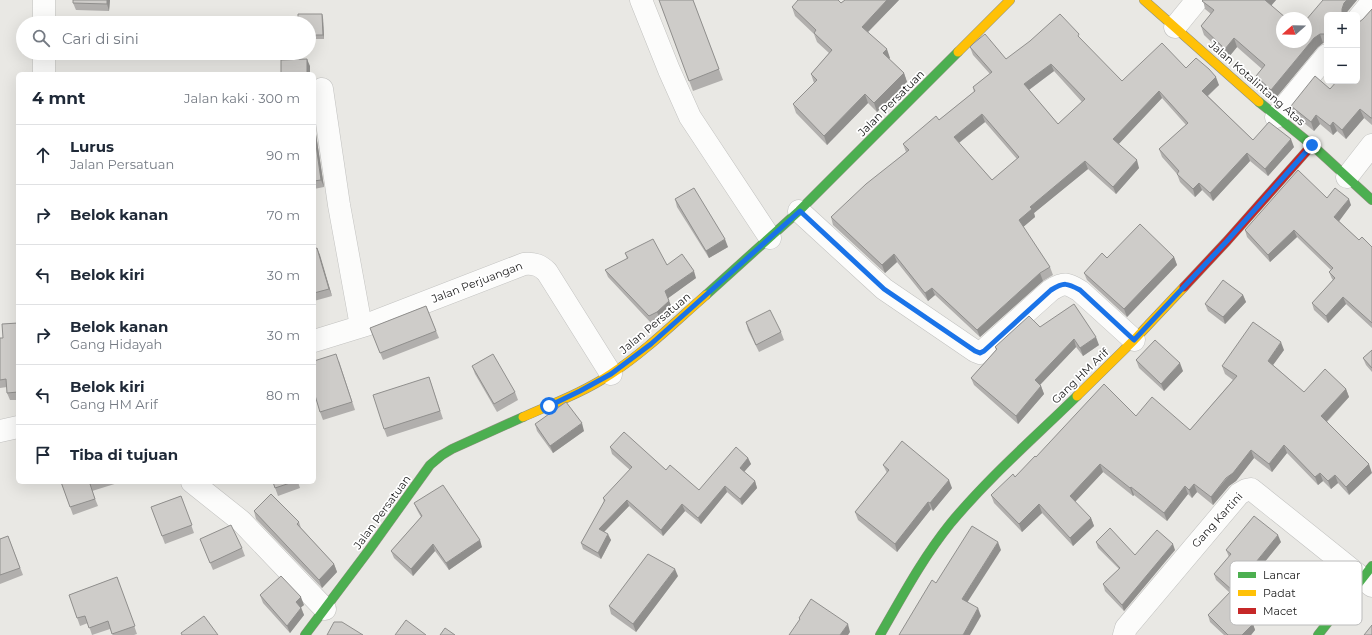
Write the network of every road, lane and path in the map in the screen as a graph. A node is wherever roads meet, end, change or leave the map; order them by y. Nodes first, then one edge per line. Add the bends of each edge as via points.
1 (44, 0) edge
2 (641, 0) edge
3 (1010, 0) edge
4 (1144, 0) edge
5 (1197, 0) edge
6 (1372, 2) edge
7 (44, 16) edge
8 (1360, 16) edge
9 (1175, 27) junction
10 (1324, 59) edge
11 (44, 60) edge
12 (44, 72) edge
13 (322, 89) dead end
14 (1276, 117) junction
15 (1372, 144) edge
16 (1312, 145) junction
17 (1347, 177) junction
18 (1372, 200) edge
19 (800, 211) junction
20 (770, 238) junction
21 (361, 326) junction
22 (316, 340) edge
23 (1134, 340) junction
24 (611, 374) junction
25 (16, 427) edge
26 (0, 431) edge
27 (195, 484) edge
28 (1348, 561) edge
29 (1369, 577) edge
30 (1362, 585) edge
31 (325, 609) junction
32 (1327, 625) edge
33 (1125, 631) edge
34 (305, 635) edge
35 (880, 635) edge
36 (1318, 635) edge

1 - 7 street
2 - 20 street via 690,117
3 - 19 street, Jalan Persatuan
4 - 9 street, Jalan Kotalintang Atas
5 - 9 street
6 - 8 street
9 - 14 street, Jalan Kotalintang Atas
10 - 14 street
11 - 12 street
13 - 21 street via 339,205
14 - 16 street, Jalan Kotalintang Atas
15 - 17 street
16 - 17 street, Jalan Kotalintang Atas
16 - 23 street, Gang HM Arif
17 - 18 street, Jalan Kotalintang Atas
19 - 20 street, Jalan Persatuan
19 - 23 street via 884,289 980,353 1051,290 1060,285 1071,285 1080,290
20 - 24 street, Jalan Persatuan via 651,344
21 - 22 street, Jalan Perjuangan
21 - 24 street, Jalan Perjuangan via 524,264 533,263 548,272
23 - 35 street, Gang HM Arif via 971,501 950,525 920,565
24 - 31 street, Jalan Persatuan via 580,391 442,454 430,465
25 - 26 street
27 - 31 street via 241,521
28 - 33 street, Gang Kartini via 1251,489 1246,490 1239,494
29 - 30 street
31 - 34 street, Jalan Persatuan
32 - 36 street

